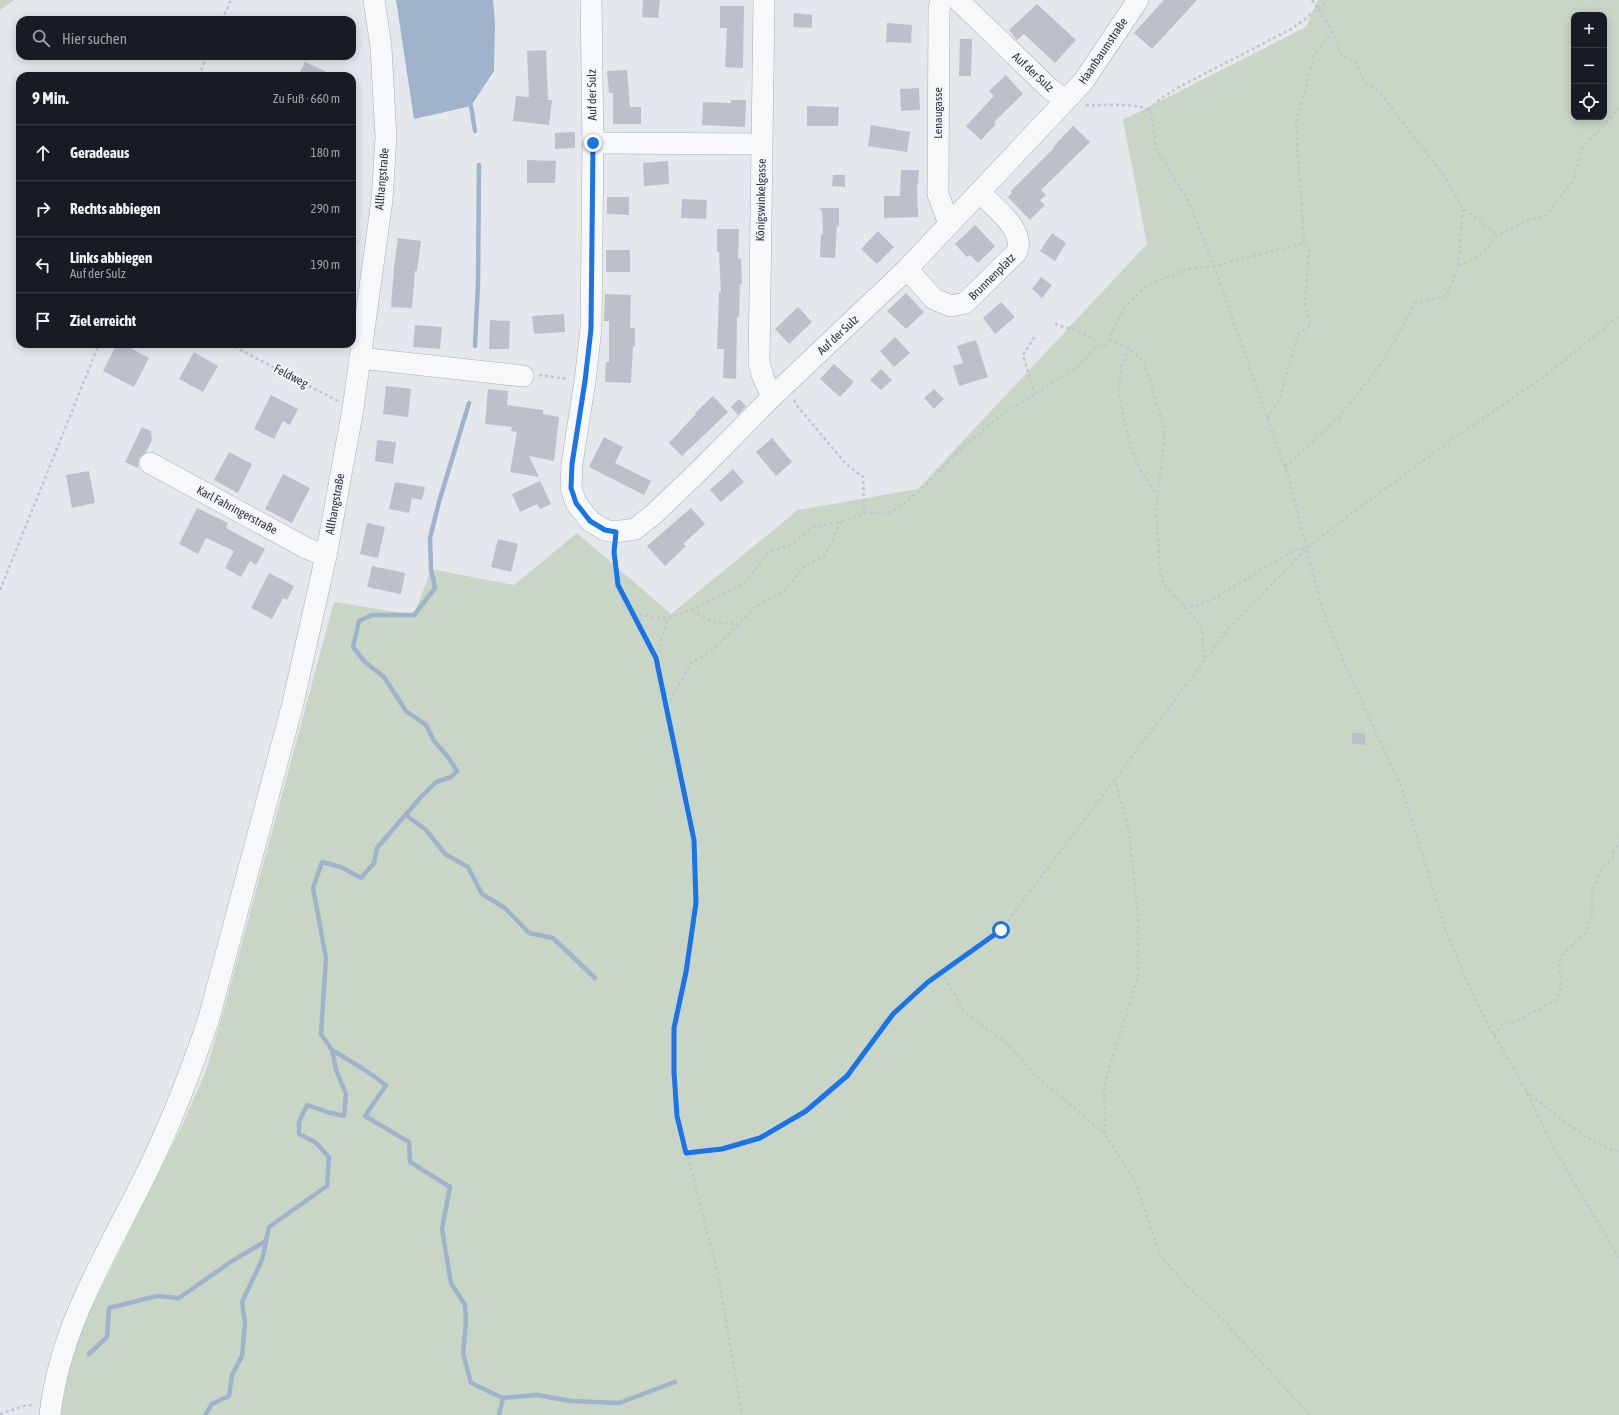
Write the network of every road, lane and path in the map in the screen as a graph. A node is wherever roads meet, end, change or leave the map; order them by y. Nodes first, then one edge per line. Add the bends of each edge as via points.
1 (231, 0) edge
2 (374, 0) edge
3 (591, 0) edge
4 (764, 0) edge
5 (941, 0) edge
6 (958, 0) edge
7 (1138, 0) edge
8 (1312, 0) edge
9 (1327, 0) edge
10 (1317, 9) junction
11 (224, 16) edge
12 (1332, 32) junction
13 (205, 60) edge
14 (201, 72) edge
15 (1066, 100) junction
16 (1619, 108) edge
17 (1149, 110) junction
18 (593, 143) junction
19 (762, 144) junction
20 (980, 193) junction
21 (1463, 208) junction
22 (949, 224) junction
23 (1498, 235) junction
24 (1304, 243) junction
25 (1214, 266) junction
26 (1458, 266) junction
27 (907, 269) junction
28 (1619, 316) edge
29 (1055, 324) dead end
30 (1035, 336) dead end
31 (1109, 340) junction
32 (1099, 345) junction
33 (97, 348) edge
34 (237, 348) edge
35 (1129, 348) junction
36 (360, 358) junction
37 (523, 376) joint
38 (585, 381) junction
39 (778, 391) junction
40 (1035, 395) junction
41 (352, 409) junction
42 (1267, 418) junction
43 (150, 463) dead end
44 (1285, 467) junction
45 (1158, 496) junction
46 (864, 513) junction
47 (841, 522) junction
48 (616, 532) junction
49 (1307, 548) junction
50 (326, 556) junction
51 (0, 590) edge
52 (1184, 606) junction
53 (692, 610) junction
54 (633, 614) junction
55 (668, 618) junction
56 (738, 624) junction
57 (656, 658) junction
58 (1204, 660) junction
59 (666, 706) junction
60 (1115, 779) junction
61 (1619, 840) edge
62 (942, 972) junction
63 (1494, 1036) junction
64 (1526, 1090) junction
65 (1105, 1134) junction
66 (1619, 1151) edge
67 (686, 1153) junction
68 (1619, 1258) edge
69 (51, 1410) edge
70 (0, 1414) edge
71 (742, 1415) edge
72 (1310, 1415) edge

1 - 11 path
2 - 36 street, Allhangstraße via 381,47 386,137 382,200
3 - 18 street, Auf der Sulz
4 - 19 street, Königswinkelgasse
5 - 22 street, Lenaugasse via 938,194
6 - 15 street, Auf der Sulz via 1050,89
7 - 15 street, Haanbaumstraße via 1083,82
8 - 10 path
9 - 10 path
10 - 12 path
10 - 17 path via 1289,30 1179,87 1160,99
12 - 21 path via 1341,55 1356,61 1363,80 1381,94 1445,177
12 - 24 path via 1314,56 1296,124
13 - 14 path
15 - 17 path via 1096,106 1133,105
15 - 20 street, Auf der Sulz
16 - 23 path via 1581,150 1573,181 1546,215 1528,220
17 - 25 path via 1153,118 1157,151 1187,198
18 - 19 street
18 - 38 street, Auf der Sulz via 591,329
19 - 39 street, Königswinkelgasse via 759,363 763,377
20 - 22 street, Auf der Sulz
20 - 27 street, Brunnenplatz via 1009,220 1018,237 1019,247 1016,253 965,303 950,306 934,299
21 - 23 path
21 - 26 path
22 - 27 street, Auf der Sulz
23 - 26 path via 1480,256
24 - 25 path
24 - 42 path via 1309,250 1305,306 1311,325 1298,334 1280,401
25 - 31 path via 1187,269 1145,287 1125,307
25 - 42 path
26 - 44 path via 1447,296 1415,303 1383,361 1340,416
27 - 39 street, Auf der Sulz
28 - 49 path via 1549,373 1453,439
29 - 32 path via 1087,336
30 - 40 path via 1023,355
31 - 32 path via 1105,345
31 - 35 path
32 - 40 path via 1075,369
33 - 51 path
34 - 41 path, Feldweg
35 - 45 path via 1144,362 1165,430
35 - 45 path via 1121,367 1119,393 1129,440 1139,468
36 - 37 street
36 - 41 street, Allhangstraße
37 - 38 path via 532,374
38 - 48 street, Auf der Sulz via 572,464 571,488 576,503 590,521 605,530
39 - 46 path via 798,407 846,464 863,477
39 - 48 street, Auf der Sulz via 654,514 635,529
40 - 46 path via 1004,413 965,444 919,492 892,512
41 - 50 street, Allhangstraße
42 - 44 path
43 - 50 street, Karl Fahringerstraße via 306,548
44 - 49 path
45 - 52 path via 1156,512 1160,570 1164,585
46 - 47 path
47 - 53 path via 813,527 791,544 769,552 744,584
47 - 56 path via 825,555 804,566 785,591 755,607
48 - 54 path via 614,552 618,585
49 - 52 path via 1296,549 1215,598 1195,606
49 - 58 path via 1229,628
49 - 63 path via 1322,608 1341,656 1401,786 1447,934
50 - 69 street, Allhangstraße via 293,703 209,1018 165,1134 101,1260 70,1328 59,1363
52 - 58 path via 1202,630
53 - 55 path
53 - 56 path via 712,622
54 - 55 path
54 - 57 path
55 - 57 path
56 - 59 path via 712,652 691,663
57 - 59 path
58 - 60 path
59 - 67 path via 694,840 696,903 686,972 674,1028 677,1116
60 - 62 path via 1001,930
60 - 65 path via 1129,832 1138,914 1138,977 1104,1085
61 - 63 path via 1613,857 1601,870 1592,893 1592,916 1585,933 1562,955 1559,964 1560,992 1556,1000 1514,1022 1502,1024
62 - 65 path via 964,1012 1009,1045 1034,1074
62 - 67 path via 893,1014 847,1076 806,1111 760,1138 722,1149
63 - 64 path
64 - 66 path via 1585,1136 1608,1150
64 - 68 path via 1554,1148
65 - 72 path via 1135,1181 1160,1255
67 - 71 path via 717,1269
69 - 70 path via 27,1405

